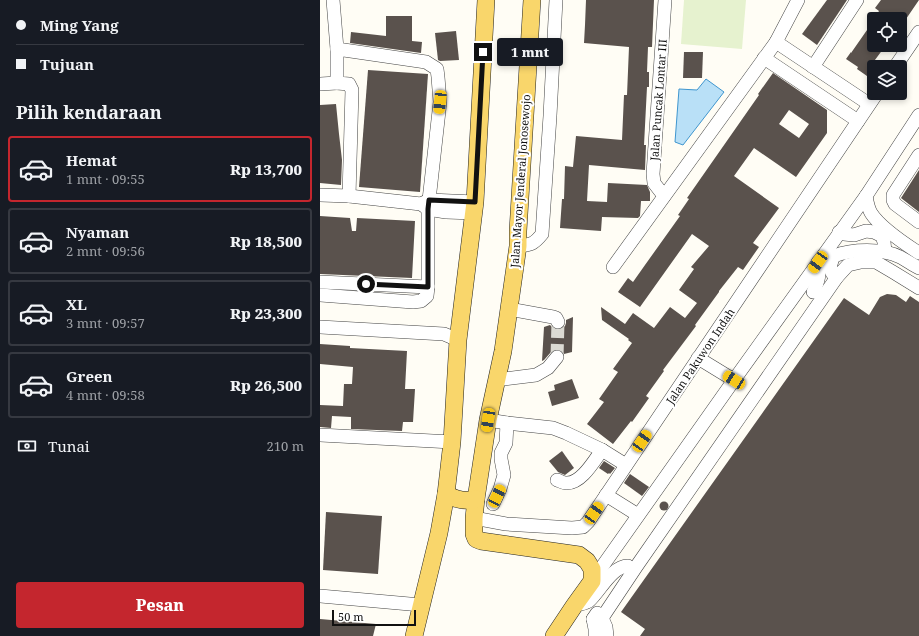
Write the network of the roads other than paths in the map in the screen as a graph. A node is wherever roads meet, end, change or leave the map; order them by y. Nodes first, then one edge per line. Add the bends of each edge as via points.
1 (333, 0) edge
2 (486, 0) edge
3 (532, 0) edge
4 (556, 0) edge
5 (665, 0) edge
6 (798, 0) edge
7 (857, 0) edge
8 (919, 32) edge
9 (776, 42) junction
10 (337, 48) junction
11 (764, 58) junction
12 (900, 60) edge
13 (813, 66) junction
14 (320, 84) edge
15 (337, 84) junction
16 (872, 100) edge
17 (869, 104) junction
18 (919, 115) edge
19 (858, 121) junction
20 (919, 155) edge
21 (320, 195) edge
22 (349, 196) junction
23 (664, 196) junction
24 (866, 196) junction
25 (426, 204) junction
26 (475, 208) junction
27 (919, 222) edge
28 (839, 232) junction
29 (518, 246) junction
30 (885, 252) junction
31 (919, 253) edge
32 (899, 256) junction
33 (818, 262) junction
34 (613, 267) dead end
35 (919, 268) edge
36 (893, 272) junction
37 (835, 276) junction
38 (320, 282) edge
39 (428, 287) junction
40 (919, 288) edge
41 (813, 292) dead end
42 (320, 295) edge
43 (509, 309) junction
44 (558, 322) dead end
45 (320, 327) edge
46 (458, 340) junction
47 (558, 357) dead end
48 (698, 358) junction
49 (496, 380) junction
50 (734, 380) junction
51 (488, 420) junction
52 (507, 424) junction
53 (320, 435) edge
54 (452, 442) junction
55 (602, 450) junction
56 (626, 465) junction
57 (557, 480) dead end
58 (446, 494) junction
59 (606, 495) junction
60 (476, 499) junction
61 (493, 504) dead end
62 (638, 515) junction
63 (474, 518) junction
64 (628, 566) junction
65 (592, 581) junction
66 (320, 596) edge
67 (421, 605) junction
68 (574, 606) junction
69 (597, 618) junction
70 (414, 636) edge
71 (554, 636) edge
72 (594, 636) edge
73 (607, 636) edge

1 - 10 street
2 - 26 main road
3 - 29 main road, Jalan Mayor Jenderal Jonosewojo
4 - 29 street via 542,234 530,245
5 - 23 street, Jalan Puncak Lontar III via 653,174 654,183
6 - 9 street
7 - 13 street
8 - 12 street
9 - 11 street
9 - 13 street
10 - 15 street
10 - 25 street via 426,62 437,69 440,102
11 - 19 street
11 - 23 street
13 - 17 street
14 - 15 street
15 - 22 street via 349,84 352,90
16 - 17 street, Jalan Pakuwon Indah
17 - 19 street, Jalan Pakuwon Indah
18 - 24 street
19 - 48 street, Jalan Pakuwon Indah
20 - 27 street via 893,196 895,204
21 - 22 street
22 - 25 street
23 - 34 street
24 - 28 street
24 - 31 street via 868,207 878,222
25 - 26 street via 446,212
25 - 39 street
26 - 46 main road
28 - 30 street via 854,235 874,232 882,236
28 - 33 street
29 - 43 main road, Jalan Mayor Jenderal Jonosewojo
30 - 32 street
30 - 37 street via 855,251 834,256 830,270
32 - 35 street
32 - 36 street
33 - 41 street via 818,284
33 - 50 street
36 - 37 street via 876,262 860,262 848,266
36 - 40 street
37 - 64 street
37 - 69 street via 636,567
38 - 39 street
39 - 42 street via 427,296 421,301 413,302
43 - 44 street via 553,317
43 - 49 main road, Jalan Mayor Jenderal Jonosewojo
45 - 46 street via 444,334
46 - 54 main road
47 - 49 street via 548,368 536,375
48 - 50 street
48 - 56 street, Jalan Pakuwon Indah
49 - 51 main road, Jalan Mayor Jenderal Jonosewojo
50 - 62 street
51 - 52 street
51 - 60 main road, Jalan Mayor Jenderal Jonosewojo
52 - 55 street via 553,428
52 - 61 street via 506,443 501,459 504,475
53 - 54 street
54 - 58 main road
55 - 56 street
55 - 57 street via 582,478 566,484
56 - 59 street, Jalan Pakuwon Indah
58 - 60 main road via 464,501
58 - 67 main road
59 - 62 street
59 - 63 street, Jalan Pakuwon Indah via 588,522 572,528 506,524
60 - 63 main road, Jalan Mayor Jenderal Jonosewojo
62 - 65 street
63 - 65 main road, Jalan Mayor Jenderal Jonosewojo via 476,540 579,555 592,569
64 - 68 street via 615,571 588,602
64 - 69 street
65 - 68 main road
66 - 67 street
67 - 70 main road
68 - 71 main road
69 - 72 street
69 - 73 street via 606,627

